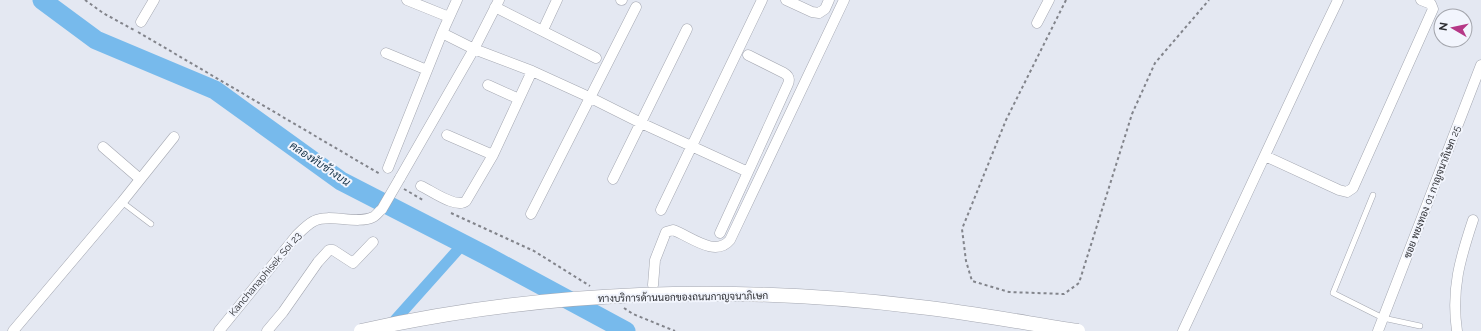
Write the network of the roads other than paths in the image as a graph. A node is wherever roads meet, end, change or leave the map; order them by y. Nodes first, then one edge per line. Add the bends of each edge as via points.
1 (154, 0) edge
2 (407, 0) edge
3 (457, 0) edge
4 (557, 0) edge
5 (762, 0) edge
6 (786, 0) edge
7 (829, 0) edge
8 (844, 0) edge
9 (1049, 0) edge
10 (1338, 0) edge
11 (1421, 0) edge
12 (497, 4) edge
13 (636, 7) dead end
14 (450, 17) junction
15 (141, 22) dead end
16 (1037, 23) dead end
17 (687, 29) dead end
18 (543, 30) junction
19 (442, 33) junction
20 (474, 49) junction
21 (386, 53) dead end
22 (748, 55) dead end
23 (596, 58) dead end
24 (1481, 65) edge
25 (427, 70) junction
26 (532, 71) junction
27 (488, 85) dead end
28 (589, 97) junction
29 (519, 99) junction
30 (641, 123) junction
31 (447, 134) dead end
32 (174, 136) dead end
33 (691, 146) junction
34 (103, 147) dead end
35 (494, 155) junction
36 (1265, 156) junction
37 (388, 168) dead end
38 (748, 172) junction
39 (140, 179) junction
40 (613, 179) dead end
41 (422, 186) dead end
42 (1373, 195) dead end
43 (122, 202) junction
44 (661, 210) dead end
45 (530, 214) dead end
46 (1473, 220) dead end
47 (151, 224) dead end
48 (720, 234) dead end
49 (373, 242) dead end
50 (653, 285) dead end
51 (1383, 318) junction
52 (1420, 326) dead end
53 (13, 331) edge
54 (220, 331) edge
55 (267, 331) edge
56 (361, 331) edge
57 (1078, 331) edge
58 (1183, 331) edge
59 (1378, 331) edge
60 (1457, 331) edge

1 - 15 street
2 - 14 street
3 - 14 street
4 - 18 street
5 - 33 street
6 - 7 street via 819,13 825,9
8 - 50 street via 726,246 716,248 673,230 666,232 655,260
9 - 16 street
10 - 36 street
11 - 36 street via 1431,4 1433,9 1353,188 1347,192 1338,190
12 - 18 street
12 - 20 street
13 - 28 street
14 - 19 street
17 - 30 street
18 - 23 street
19 - 20 street
19 - 25 street
20 - 26 street
20 - 54 street, Kanchanaphisek Soi 23, bridge via 382,209 369,219 315,220 311,223 297,234
21 - 25 street
22 - 38 street via 784,73 789,80
24 - 51 street, ซอย พยงทอง 01 กาญจนาภิเษก 25
25 - 37 street
26 - 28 street
26 - 29 street
27 - 29 street
28 - 30 street
28 - 45 street
29 - 35 street
30 - 33 street
30 - 40 street
31 - 35 street
32 - 39 street
33 - 38 street
33 - 44 street
34 - 39 street
35 - 41 street via 464,204 454,203
36 - 58 street
38 - 48 street
39 - 43 street
42 - 51 lane via 1333,293
43 - 47 lane
43 - 53 street
46 - 60 street via 1456,279 1454,304
49 - 55 street via 353,263 334,250 326,252
51 - 52 lane
51 - 59 street, ซอย พยงทอง 01 กาญจนาภิเษก 25
56 - 57 main road, ทางบริการด้านนอกของถนนกาญจนาภิเษก, bridge via 453,313 559,301 628,296 743,294 920,307

